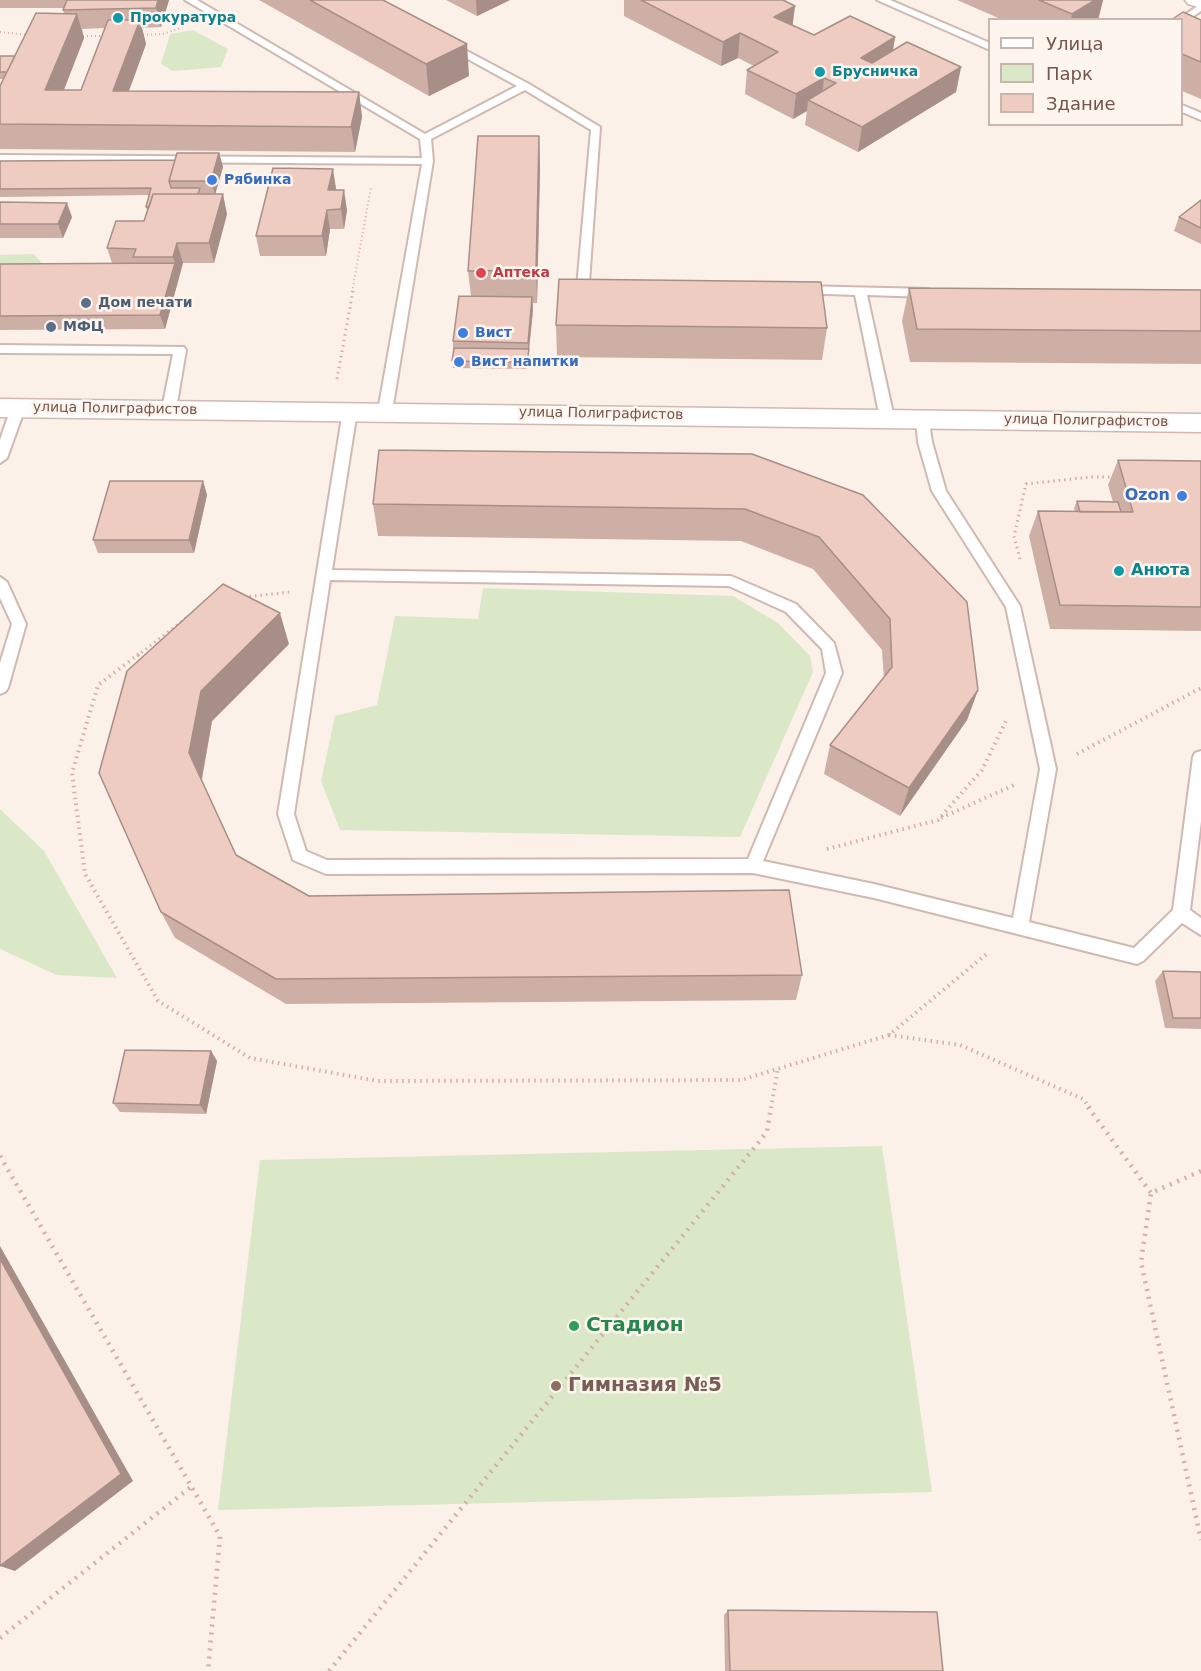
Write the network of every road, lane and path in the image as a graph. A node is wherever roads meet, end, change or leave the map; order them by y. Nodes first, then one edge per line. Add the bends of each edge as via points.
1 (190, 0) edge
2 (882, 0) edge
3 (1195, 0) edge
4 (1201, 5) edge
5 (216, 16) junction
6 (1183, 19) edge
7 (0, 34) edge
8 (129, 35) edge
9 (33, 36) edge
10 (76, 36) edge
11 (108, 36) edge
12 (434, 36) edge
13 (988, 46) edge
14 (525, 86) junction
15 (1183, 108) edge
16 (1201, 117) edge
17 (425, 138) junction
18 (0, 158) edge
19 (428, 161) junction
20 (372, 179) dead end
21 (606, 287) edge
22 (790, 290) edge
23 (860, 291) junction
24 (945, 293) edge
25 (0, 349) edge
26 (337, 379) dead end
27 (9, 408) edge
28 (169, 409) junction
29 (350, 411) junction
30 (385, 411) junction
31 (887, 418) junction
32 (922, 418) junction
33 (1201, 423) edge
34 (0, 458) edge
35 (1124, 478) edge
36 (1023, 569) dead end
37 (0, 582) edge
38 (323, 582) junction
39 (242, 597) edge
40 (190, 615) edge
41 (1028, 677) junction
42 (0, 688) edge
43 (1201, 757) edge
44 (822, 850) dead end
45 (753, 866) junction
46 (1181, 913) junction
47 (1020, 927) junction
48 (1201, 928) edge
49 (890, 1035) junction
50 (778, 1068) junction
51 (0, 1155) edge
52 (1201, 1171) edge
53 (1151, 1193) junction
54 (192, 1486) junction
55 (1201, 1540) edge
56 (0, 1638) edge
57 (208, 1671) edge
58 (329, 1671) edge

1 - 5 lane
2 - 13 lane
3 - 4 street
4 - 6 lane
5 - 8 path via 163,34
5 - 17 lane
7 - 9 path
10 - 11 path
12 - 14 lane
14 - 17 lane
14 - 21 lane via 596,129 583,286
15 - 16 lane
17 - 19 lane
18 - 19 lane
19 - 30 lane
20 - 26 path
22 - 23 lane
23 - 24 lane
23 - 31 lane
25 - 28 lane via 180,350
27 - 28 street, улица Полиграфистов
27 - 34 lane
28 - 29 street, улица Полиграфистов
29 - 30 street, улица Полиграфистов
29 - 38 lane
30 - 31 street, улица Полиграфистов
31 - 32 street, улица Полиграфистов
32 - 33 street, улица Полиграфистов
32 - 41 lane via 939,491 1013,606
35 - 36 path via 1091,477 1026,484 1014,536
37 - 42 lane via 19,624
38 - 39 path
38 - 45 lane via 286,814 298,855 326,867
38 - 45 lane via 731,581 791,608 829,647 834,674
40 - 50 path via 98,685 72,773 85,874 158,1001 250,1058 378,1080 741,1080
41 - 44 path via 982,770 938,820
41 - 47 lane via 1048,769
43 - 46 lane
45 - 47 lane
46 - 47 lane via 1137,956
46 - 48 lane
47 - 49 path
49 - 50 path
49 - 53 path via 960,1045 1083,1099
50 - 58 path via 767,1132
51 - 54 path
52 - 53 path
53 - 55 path via 1141,1262
54 - 56 path
54 - 57 path via 219,1536

